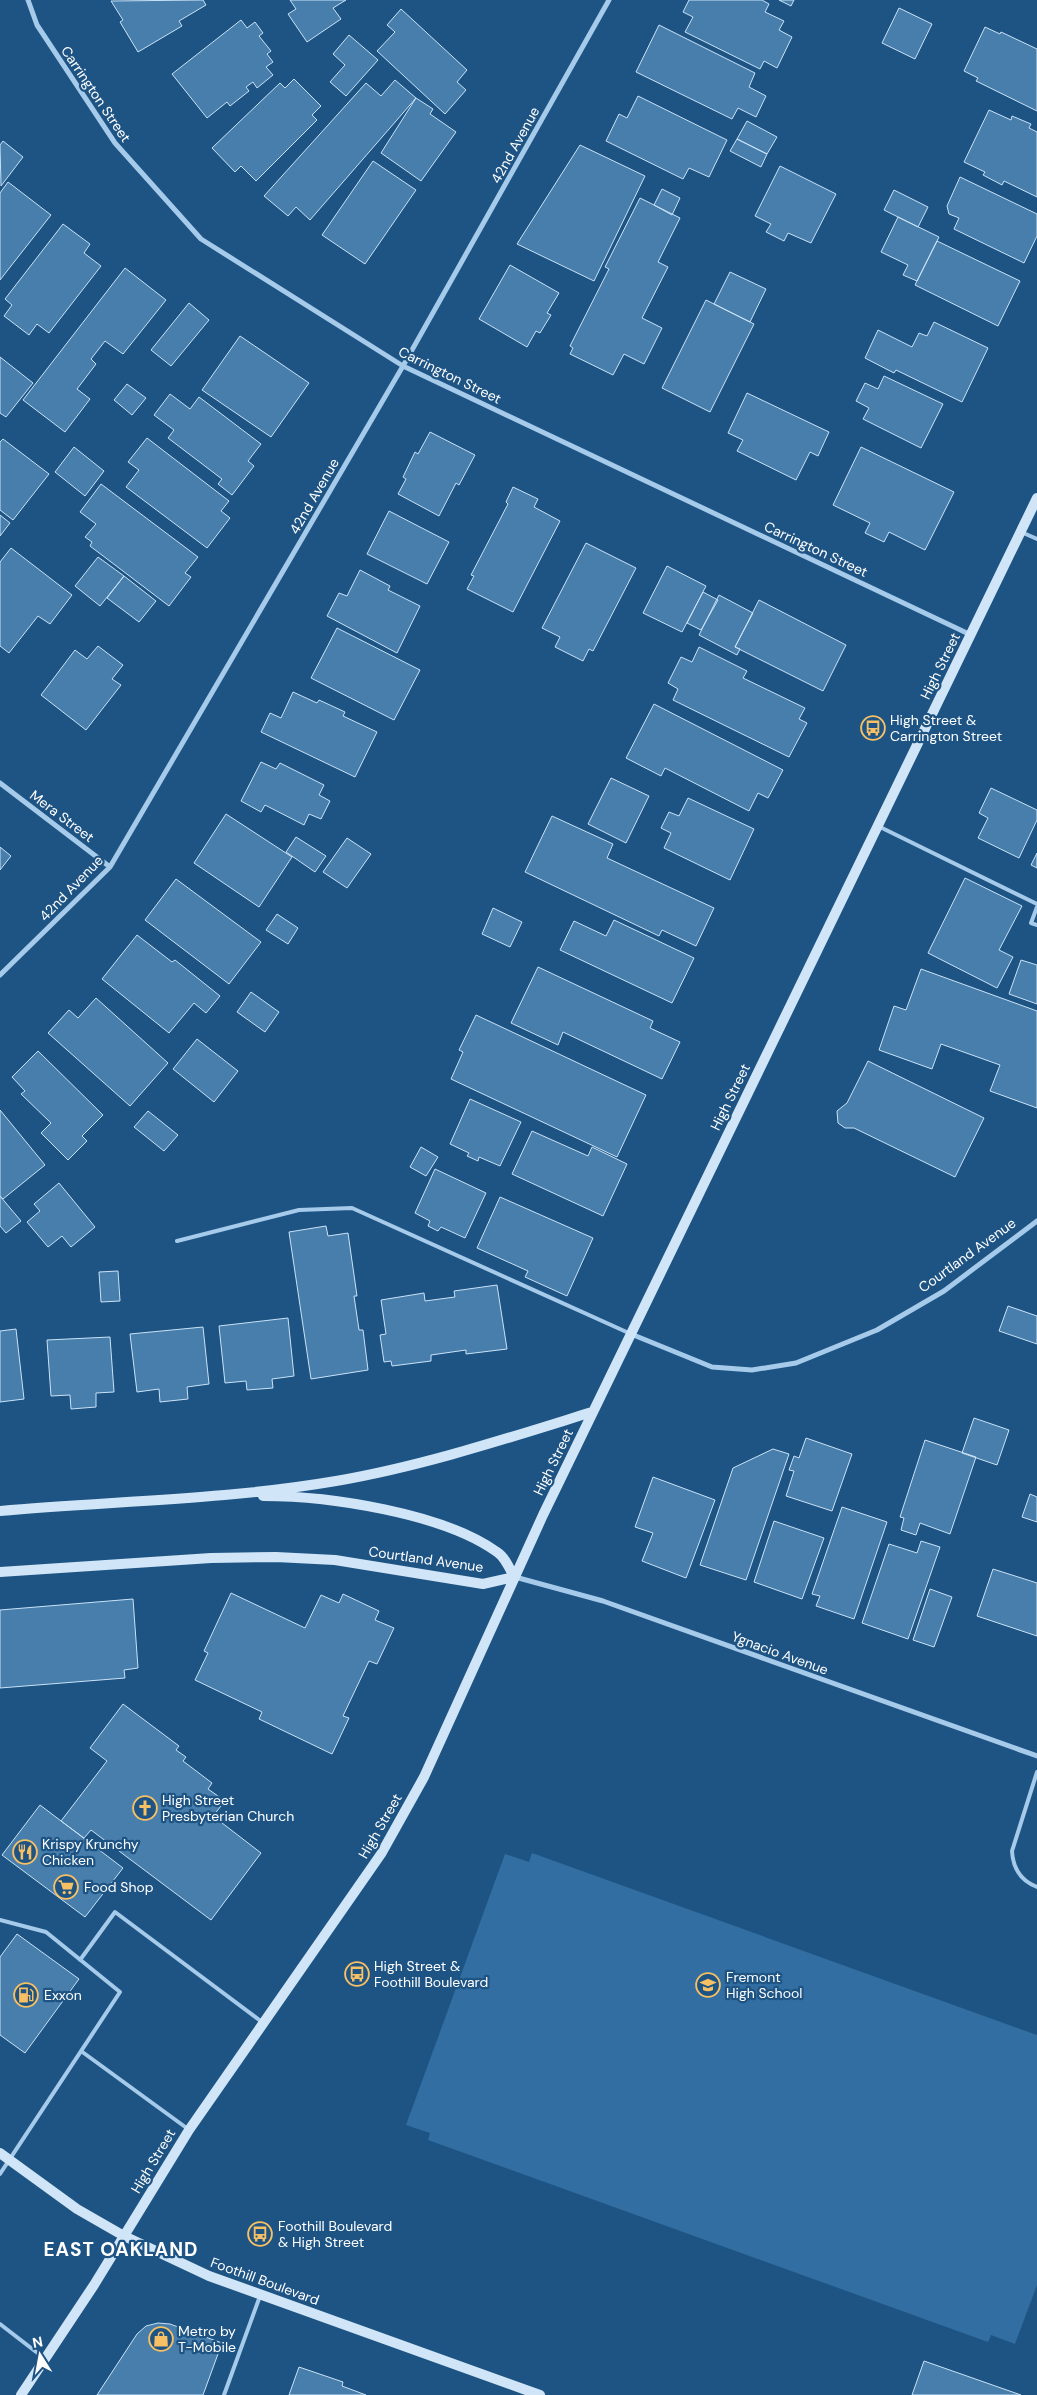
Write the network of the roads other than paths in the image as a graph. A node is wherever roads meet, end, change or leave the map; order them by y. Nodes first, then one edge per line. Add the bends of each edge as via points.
1 (28, 0) edge
2 (610, 0) edge
3 (403, 366) junction
4 (1037, 498) edge
5 (1021, 532) junction
6 (1037, 539) edge
7 (970, 635) junction
8 (0, 783) edge
9 (878, 826) junction
10 (110, 867) junction
11 (1037, 905) edge
12 (1037, 925) edge
13 (0, 975) edge
14 (1037, 1221) edge
15 (177, 1241) dead end
16 (631, 1334) junction
17 (592, 1412) junction
18 (203, 1497) junction
19 (0, 1512) edge
20 (0, 1572) edge
21 (514, 1577) junction
22 (1037, 1756) edge
23 (1037, 1772) edge
24 (1037, 1887) edge
25 (0, 1920) edge
26 (80, 1960) junction
27 (264, 2023) junction
28 (81, 2051) junction
29 (188, 2130) junction
30 (4, 2156) edge
31 (0, 2174) edge
32 (124, 2236) junction
33 (261, 2294) junction
34 (0, 2324) edge
35 (45, 2359) junction
36 (21, 2395) edge
37 (224, 2395) edge
38 (540, 2395) edge

1 - 3 street, Carrington Street via 37,25 114,143 201,239
2 - 3 street, 42nd Avenue
3 - 7 street, Carrington Street
3 - 10 street, 42nd Avenue
4 - 5 main road, High Street
5 - 6 lane
5 - 7 main road, High Street
7 - 9 main road, High Street
8 - 10 street, Mera Street
9 - 11 lane
9 - 16 main road, High Street
10 - 13 street, 42nd Avenue
11 - 12 lane via 1031,923
14 - 16 street, Courtland Avenue via 944,1291 877,1330 796,1363 752,1370 712,1367
15 - 16 lane via 299,1210 352,1208
16 - 17 main road, High Street
17 - 18 main road, Courtland Avenue via 398,1468 336,1481
17 - 21 main road, High Street
18 - 19 main road, Courtland Avenue
18 - 21 main road, Courtland Avenue via 275,1496 342,1501 412,1516 470,1536 499,1553
20 - 21 main road, Courtland Avenue via 211,1558 276,1557 335,1560 483,1584
21 - 22 street, Ygnacio Avenue via 603,1601
21 - 27 main road, High Street via 424,1777 381,1854
23 - 24 lane via 1012,1851 1019,1874 1027,1883
25 - 26 lane via 46,1932
26 - 27 lane via 115,1912
26 - 28 lane via 120,1992
27 - 29 main road, High Street
28 - 29 lane
28 - 30 lane
29 - 32 main road, High Street
30 - 31 lane
30 - 32 main road, Foothill Boulevard via 77,2208
32 - 33 main road, Foothill Boulevard via 209,2276
32 - 35 main road, High Street
33 - 37 lane
33 - 38 main road, Foothill Boulevard
34 - 35 lane
35 - 36 main road, High Street

